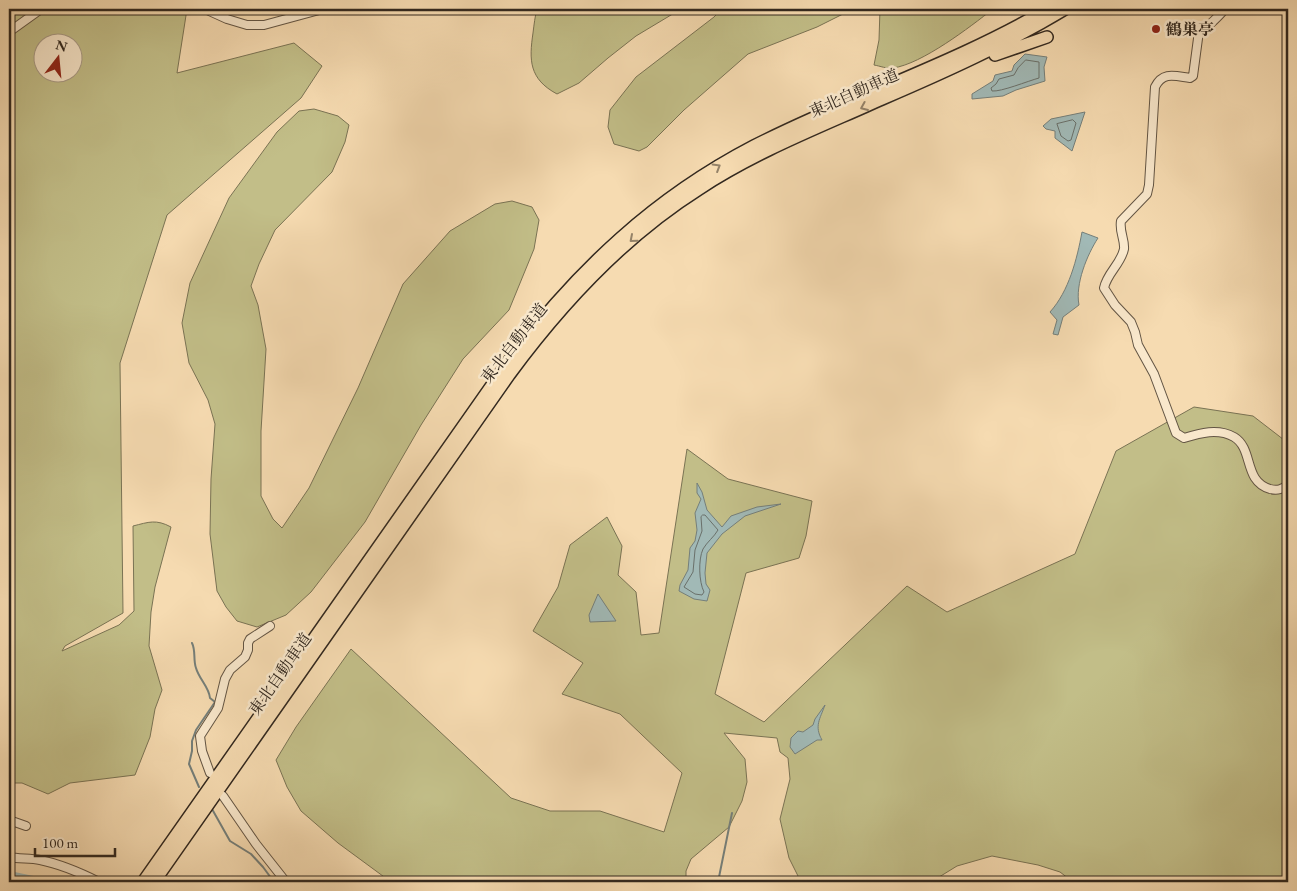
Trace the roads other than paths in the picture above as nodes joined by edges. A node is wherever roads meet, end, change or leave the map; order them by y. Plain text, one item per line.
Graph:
1 (41, 9) edge
2 (205, 9) edge
3 (324, 9) edge
4 (1048, 9) edge
5 (1065, 9) edge
6 (1225, 9) edge
7 (1199, 31) junction
8 (9, 32) edge
9 (1186, 32) dead end
10 (1047, 37) dead end
11 (882, 100) junction
12 (1288, 484) edge
13 (270, 626) dead end
14 (210, 773) dead end
15 (223, 796) dead end
16 (9, 820) edge
17 (26, 826) dead end
18 (9, 858) edge
19 (99, 882) edge
20 (143, 882) edge
21 (154, 882) edge
22 (286, 882) edge

1 - 8 street
2 - 3 street
20 -> 4 highway, 東北自動車道
5 - 11 highway, 東北自動車道
6 - 7 street
7 - 9 street
7 - 12 street
10 - 11 highway
11 -> 21 highway, 東北自動車道
13 - 14 street
15 - 22 street
16 - 17 street
18 - 19 street

